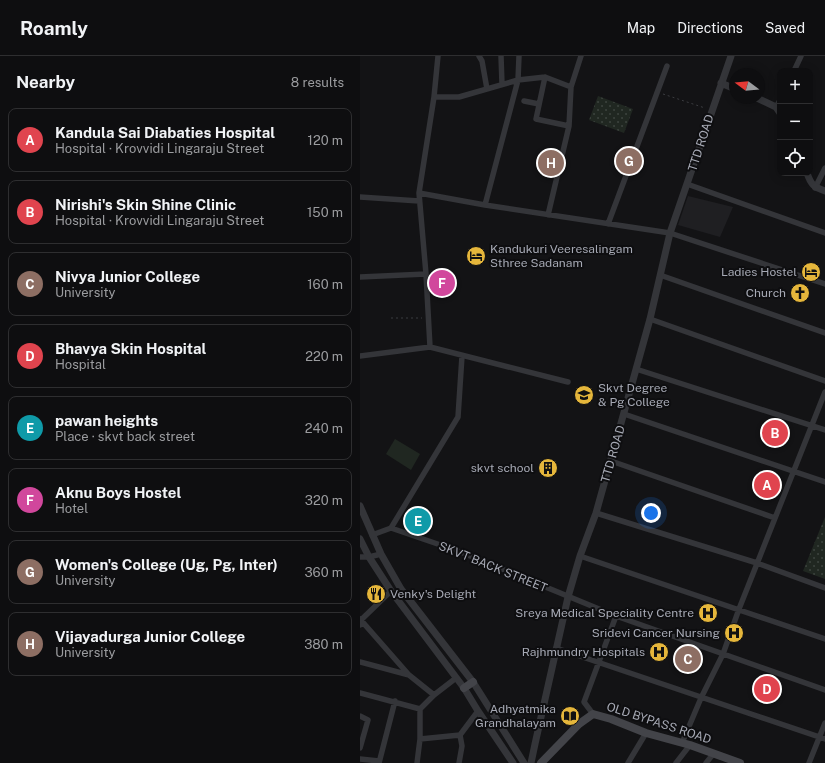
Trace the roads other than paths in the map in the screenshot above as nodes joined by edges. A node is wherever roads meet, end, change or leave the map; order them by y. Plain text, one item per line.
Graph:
1 (438, 56) edge
2 (479, 56) edge
3 (501, 56) edge
4 (518, 56) edge
5 (581, 56) edge
6 (731, 56) edge
7 (801, 56) edge
8 (667, 66) dead end
9 (795, 68) edge
10 (545, 77) junction
11 (518, 80) junction
12 (721, 83) junction
13 (502, 84) junction
14 (729, 86) edge
15 (571, 87) junction
16 (487, 89) junction
17 (434, 97) junction
18 (524, 101) dead end
19 (765, 103) edge
20 (539, 104) junction
21 (777, 109) edge
22 (568, 126) junction
23 (825, 168) edge
24 (807, 176) edge
25 (687, 184) junction
26 (815, 188) junction
27 (825, 191) edge
28 (419, 193) junction
29 (360, 198) edge
30 (419, 201) junction
31 (485, 206) junction
32 (548, 215) junction
33 (608, 224) junction
34 (670, 233) junction
35 (825, 233) edge
36 (426, 274) junction
37 (660, 275) junction
38 (360, 277) edge
39 (825, 284) edge
40 (650, 319) junction
41 (825, 333) edge
42 (430, 347) junction
43 (360, 356) edge
44 (462, 356) junction
45 (636, 369) junction
46 (825, 381) edge
47 (568, 382) dead end
48 (825, 392) edge
49 (624, 414) junction
50 (812, 425) junction
51 (825, 430) edge
52 (610, 461) junction
53 (794, 471) junction
54 (825, 482) edge
55 (360, 506) edge
56 (596, 513) junction
57 (775, 518) junction
58 (391, 528) junction
59 (372, 535) junction
60 (360, 539) edge
61 (381, 554) junction
62 (580, 556) junction
63 (360, 557) edge
64 (369, 557) junction
65 (757, 563) junction
66 (825, 588) edge
67 (391, 591) junction
68 (568, 597) junction
69 (738, 609) junction
70 (616, 616) junction
71 (360, 622) edge
72 (825, 639) edge
73 (556, 648) junction
74 (723, 654) junction
75 (360, 662) edge
76 (598, 662) junction
77 (409, 675) junction
78 (456, 678) junction
79 (473, 682) junction
80 (464, 688) junction
81 (825, 690) edge
82 (360, 693) edge
83 (434, 695) junction
84 (701, 698) junction
85 (395, 701) junction
86 (420, 709) junction
87 (478, 712) junction
88 (593, 714) junction
89 (360, 716) edge
90 (825, 723) edge
91 (646, 733) junction
92 (460, 735) junction
93 (822, 738) edge
94 (420, 739) junction
95 (686, 744) junction
96 (360, 748) edge
97 (714, 753) junction
98 (360, 759) edge
99 (379, 762) edge
100 (417, 763) edge
101 (459, 763) edge
102 (513, 763) edge
103 (524, 763) edge
104 (532, 763) edge
105 (541, 763) edge
106 (628, 763) edge
107 (676, 763) edge
108 (706, 763) edge
109 (740, 763) edge
110 (809, 763) edge

1 - 17 street
2 - 16 street
3 - 13 street
4 - 11 street
5 - 15 street
6 - 12 street, TTD ROAD
7 - 9 street
8 - 33 street
10 - 11 street
10 - 15 street
10 - 20 street
11 - 13 street
11 - 31 street
12 - 14 street
12 - 25 street, TTD ROAD
13 - 16 street
15 - 22 street
16 - 17 street
17 - 28 street
18 - 20 street
19 - 21 street
20 - 22 street
22 - 32 street
23 - 26 street
24 - 26 street
25 - 34 street, TTD ROAD
25 - 35 street
26 - 27 street
28 - 30 street
28 - 31 street
29 - 30 street
30 - 36 street
31 - 32 street
32 - 33 street
33 - 34 street
34 - 37 street, TTD ROAD
34 - 39 street
36 - 38 street
36 - 42 street
37 - 40 street, TTD ROAD
37 - 41 street
40 - 45 street, TTD ROAD
40 - 46 street
42 - 43 street
42 - 44 street
44 - 47 street
44 - 58 street
45 - 49 street, TTD ROAD
45 - 50 street
48 - 50 street
49 - 52 street, TTD ROAD
49 - 53 street
50 - 51 street
50 - 53 street
52 - 56 street, TTD ROAD
52 - 57 street
53 - 54 street
53 - 57 street
55 - 59 street
56 - 62 street, TTD ROAD
56 - 65 street
57 - 65 street
58 - 59 street
58 - 68 street, SKVT BACK STREET
59 - 61 street
60 - 64 street
61 - 64 street
61 - 79 street
62 - 68 street, TTD ROAD
62 - 69 street
63 - 64 street
64 - 67 street
65 - 66 street
65 - 69 street
67 - 71 street
67 - 78 street
68 - 70 street, SKVT BACK STREET
68 - 73 street, TTD ROAD
69 - 72 street
69 - 74 street
70 - 74 street, SKVT BACK STREET
70 - 76 street
71 - 77 street
73 - 76 street
73 - 104 street, TTD ROAD
74 - 81 street, SKVT BACK STREET
74 - 84 street
75 - 77 street
76 - 84 street
76 - 88 street
77 - 83 street
78 - 80 street
78 - 83 street
79 - 80 main road
79 - 103 street
80 - 87 street
82 - 85 street
83 - 86 street
84 - 93 street
84 - 95 street
85 - 86 street
85 - 99 street
86 - 94 street
87 - 92 street
87 - 102 street
88 - 91 main road, OLD BYPASS ROAD
88 - 105 main road, OLD BYPASS ROAD
89 - 96 street
90 - 93 street
91 - 95 main road, OLD BYPASS ROAD
91 - 106 street
92 - 94 street
92 - 101 street
93 - 110 street
94 - 100 street
95 - 97 main road, OLD BYPASS ROAD
95 - 107 street
97 - 108 street
97 - 109 main road, OLD BYPASS ROAD
98 - 99 street

